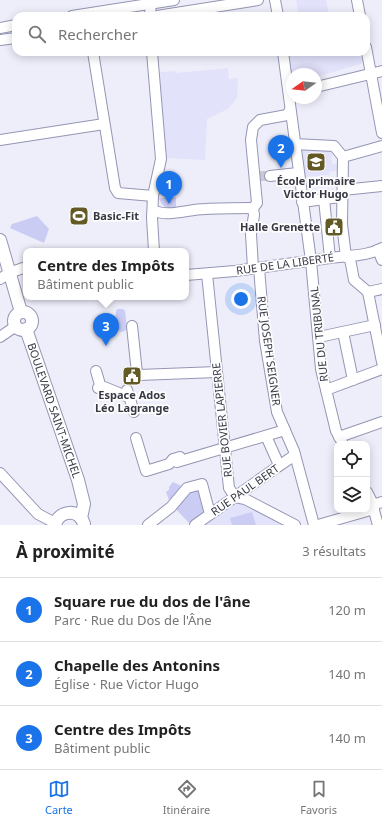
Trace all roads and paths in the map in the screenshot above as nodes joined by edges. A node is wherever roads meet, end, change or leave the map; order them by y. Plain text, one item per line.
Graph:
1 (174, 0) edge
2 (258, 0) edge
3 (275, 0) edge
4 (357, 0) edge
5 (151, 2) edge
6 (95, 12) edge
7 (150, 12) edge
8 (182, 12) edge
9 (277, 12) edge
10 (359, 12) edge
11 (12, 26) edge
12 (0, 28) edge
13 (12, 38) edge
14 (0, 40) edge
15 (93, 56) edge
16 (152, 56) edge
17 (284, 56) edge
18 (368, 56) edge
19 (286, 70) edge
20 (382, 71) edge
21 (371, 73) junction
22 (322, 85) edge
23 (290, 104) edge
24 (290, 110) junction
25 (104, 124) junction
26 (382, 133) edge
27 (0, 140) edge
28 (294, 144) junction
29 (382, 146) edge
30 (343, 157) junction
31 (298, 173) junction
32 (270, 176) tunnel mouth
33 (377, 187) edge
34 (342, 193) junction
35 (154, 196) junction
36 (324, 199) junction
37 (302, 202) junction
38 (252, 208) junction
39 (153, 214) junction
40 (1, 244) edge
41 (154, 248) edge
42 (380, 249) edge
43 (346, 257) junction
44 (330, 258) junction
45 (382, 260) edge
46 (311, 261) junction
47 (23, 268) edge
48 (256, 268) junction
49 (207, 274) junction
50 (189, 275) edge
51 (4, 276) edge
52 (382, 289) edge
53 (368, 292) junction
54 (375, 325) junction
55 (132, 326) dead end
56 (21, 328) junction
57 (343, 332) junction
58 (0, 337) edge
59 (319, 337) junction
60 (382, 362) edge
61 (382, 369) edge
62 (217, 370) junction
63 (96, 371) dead end
64 (352, 380) junction
65 (326, 390) junction
66 (134, 412) dead end
67 (382, 422) edge
68 (283, 426) junction
69 (266, 436) junction
70 (339, 437) edge
71 (136, 438) dead end
72 (224, 448) junction
73 (296, 455) junction
74 (279, 465) junction
75 (0, 473) edge
76 (370, 496) edge
77 (235, 497) junction
78 (376, 505) edge
79 (210, 514) junction
80 (80, 519) edge
81 (55, 524) edge
82 (148, 525) edge
83 (195, 525) edge
84 (295, 525) edge
85 (314, 525) edge
86 (318, 525) edge
87 (378, 525) edge

1 - 5 street
2 - 8 street
3 - 9 street
4 - 10 street
5 - 6 street
5 - 7 street
11 - 12 street
13 - 14 street
15 - 25 street
16 - 35 street
17 - 19 street, RUE DU TRIBUNAL
18 - 21 street
20 - 21 street
21 - 22 street
21 - 26 street
23 - 24 street, RUE DU TRIBUNAL
24 - 28 street, RUE DU TRIBUNAL
24 - 38 street, RUE JOSEPH SEIGNER
25 - 27 street
25 - 35 street
28 - 30 street
28 - 31 street, RUE DU TRIBUNAL
29 - 30 street
30 - 34 street
31 - 32 street
31 - 37 street, RUE DU TRIBUNAL
33 - 34 street
34 - 36 street
34 - 43 street
35 - 39 street
36 - 37 street
36 - 44 street
37 - 46 street, RUE DU TRIBUNAL
38 - 39 street
38 - 48 street, RUE JOSEPH SEIGNER
39 - 41 street
40 - 51 main road
42 - 43 street, RUE DE LA LIBERTÉ
42 - 45 street
43 - 44 street, RUE DE LA LIBERTÉ
43 - 53 street
44 - 46 street, RUE DE LA LIBERTÉ
46 - 48 street, RUE DE LA LIBERTÉ
46 - 59 street, RUE DU TRIBUNAL
47 - 51 street
48 - 49 street, RUE DE LA LIBERTÉ
48 - 68 street, RUE JOSEPH SEIGNER
49 - 50 street, RUE DE LA LIBERTÉ
49 - 62 street, RUE BOVIER LAPIERRE
51 - 56 main road
52 - 53 street
53 - 54 street
54 - 57 street
54 - 60 street
55 - 62 street
56 - 58 street
56 - 80 main road, BOULEVARD SAINT-MICHEL
57 - 59 street
57 - 64 street
59 - 65 street, RUE DU TRIBUNAL
61 - 64 street
62 - 72 street, RUE BOVIER LAPIERRE
63 - 66 street
64 - 65 street
65 - 70 street, RUE DU TRIBUNAL
67 - 70 street
68 - 69 street
68 - 73 street, RUE JOSEPH SEIGNER
69 - 72 street
69 - 74 street
71 - 72 street
72 - 77 street, RUE BOVIER LAPIERRE
73 - 74 street, RUE PAUL BERT
73 - 85 street, RUE JOSEPH SEIGNER
74 - 77 street, RUE PAUL BERT
75 - 81 street
76 - 78 street
77 - 79 street, RUE PAUL BERT
77 - 84 street
78 - 86 street
78 - 87 street
79 - 82 street
79 - 83 street, RUE PAUL BERT
80 - 81 main road

